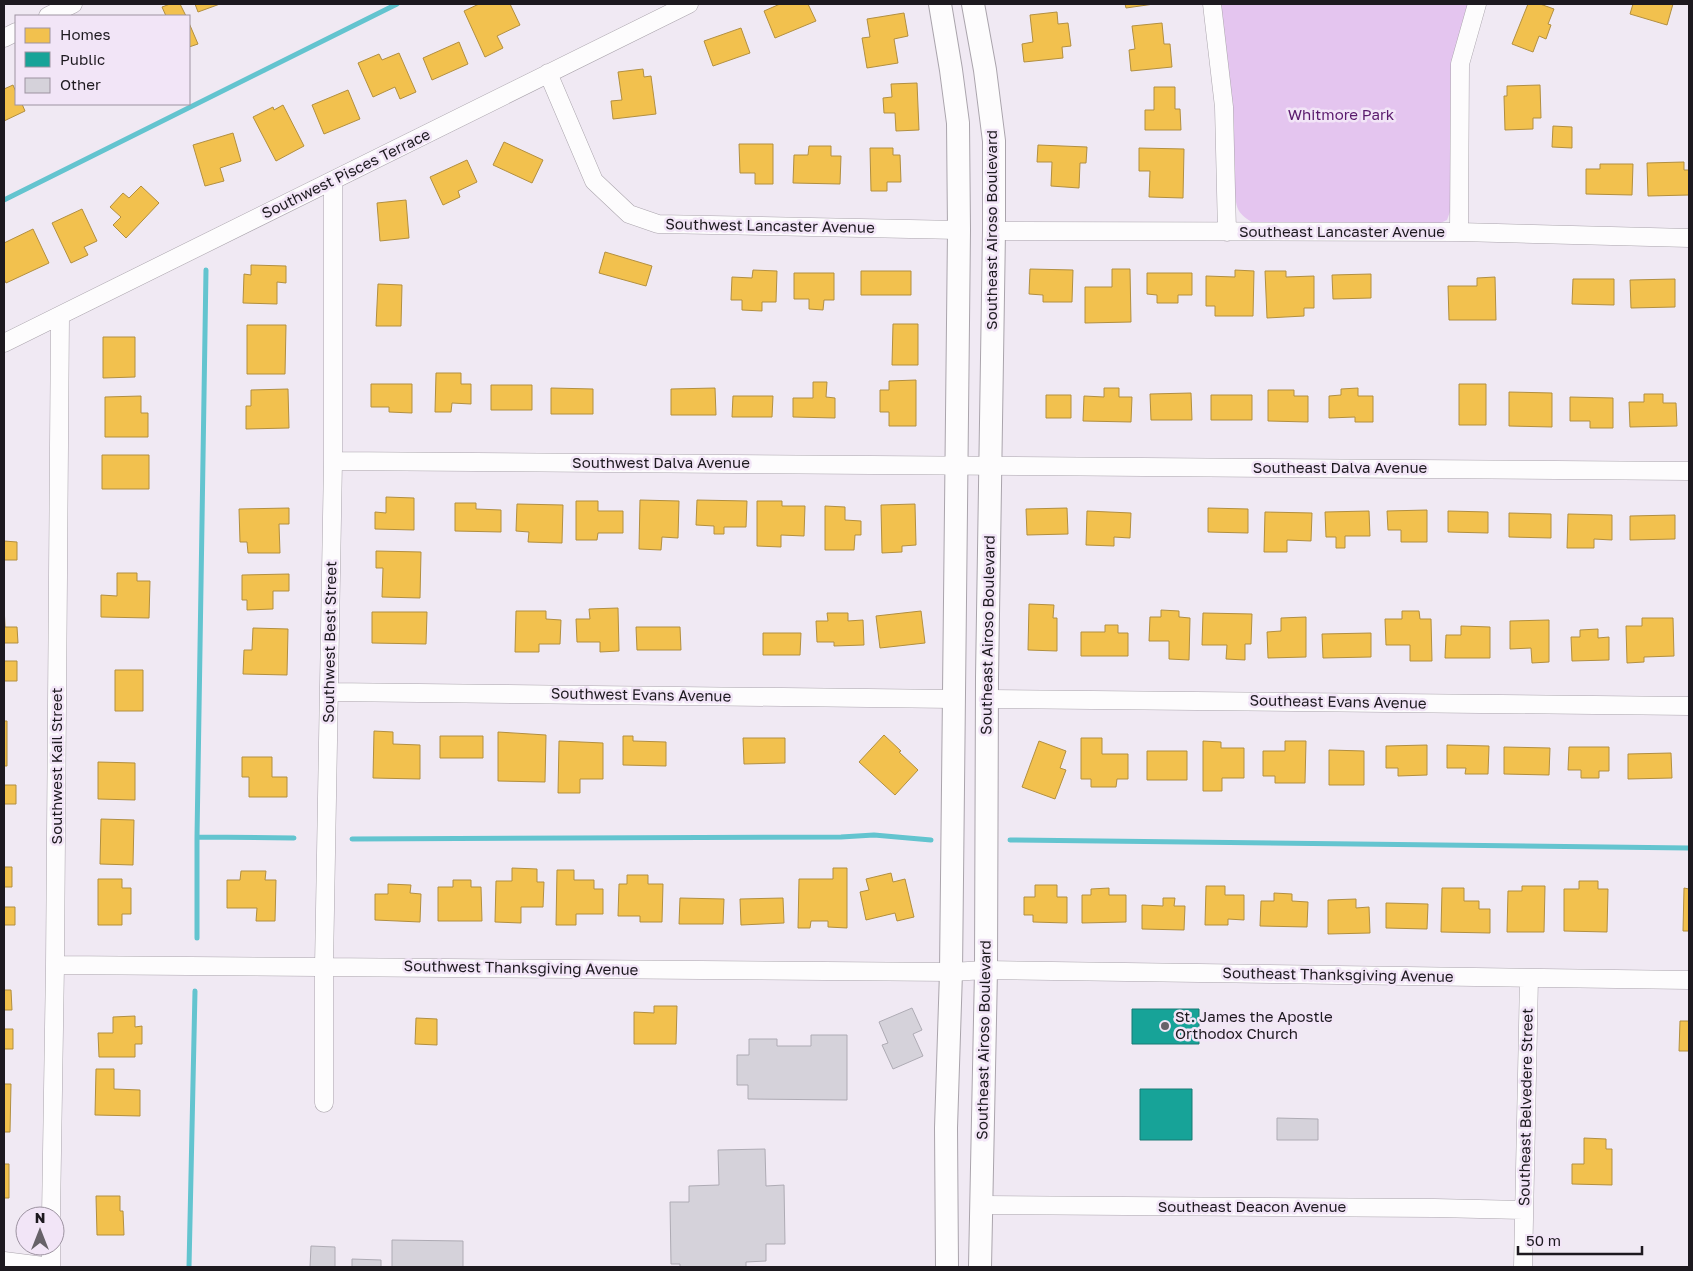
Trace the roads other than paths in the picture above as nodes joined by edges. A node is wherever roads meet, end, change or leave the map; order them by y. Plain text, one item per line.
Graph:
1 (73, 4) edge
2 (689, 4) edge
3 (940, 4) edge
4 (974, 4) edge
5 (1212, 4) edge
6 (1477, 4) edge
7 (50, 15) edge
8 (548, 73) junction
9 (333, 181) junction
10 (959, 230) junction
11 (994, 231) junction
12 (1227, 232) junction
13 (1459, 232) junction
14 (1689, 238) edge
15 (60, 316) junction
16 (4, 343) edge
17 (333, 461) junction
18 (956, 466) junction
19 (990, 466) junction
20 (1689, 471) edge
21 (329, 692) junction
22 (953, 698) junction
23 (988, 698) junction
24 (1689, 706) edge
25 (55, 965) junction
26 (324, 966) junction
27 (986, 970) junction
28 (951, 972) junction
29 (1529, 978) junction
30 (1689, 980) edge
31 (324, 1103) dead end
32 (981, 1205) junction
33 (51, 1206) edge
34 (1523, 1210) junction
35 (4, 1261) edge
36 (50, 1267) edge
37 (947, 1267) edge
38 (980, 1267) edge
39 (1523, 1267) edge

1 - 7 street
2 - 8 street, Southwest Pisces Terrace
3 - 10 main road
4 - 11 main road, Southeast Airoso Boulevard
5 - 12 street
6 - 13 street
8 - 9 street, Southwest Pisces Terrace
8 - 10 street, Southwest Lancaster Avenue
9 - 15 street, Southwest Pisces Terrace
9 - 17 street, Southwest Best Street
10 - 18 main road
11 - 12 street, Southeast Lancaster Avenue
11 - 19 main road, Southeast Airoso Boulevard
12 - 13 street, Southeast Lancaster Avenue
13 - 14 street, Southeast Lancaster Avenue
15 - 16 street, Southwest Pisces Terrace
15 - 25 street, Southwest Kail Street
17 - 18 street, Southwest Dalva Avenue
17 - 21 street, Southwest Best Street
18 - 19 street, Southwest Dalva Avenue
18 - 22 main road
19 - 20 street, Southeast Dalva Avenue
19 - 23 main road, Southeast Airoso Boulevard
21 - 22 street, Southwest Evans Avenue
21 - 26 street, Southwest Best Street
22 - 28 main road
23 - 24 street, Southeast Evans Avenue
23 - 27 main road, Southeast Airoso Boulevard
25 - 26 street, Southwest Thanksgiving Avenue
25 - 33 street, Southwest Kail Street
26 - 28 street, Southwest Thanksgiving Avenue
26 - 31 street, Southwest Best Street
27 - 28 street, Southwest Thanksgiving Avenue
27 - 29 street, Southeast Thanksgiving Avenue
27 - 32 main road, Southeast Airoso Boulevard
28 - 37 main road
29 - 30 street, Southeast Thanksgiving Avenue
29 - 34 street, Southeast Belvedere Street
32 - 34 street, Southeast Deacon Avenue
32 - 38 main road, Southeast Airoso Boulevard
34 - 39 street, Southeast Belvedere Street
35 - 36 street

